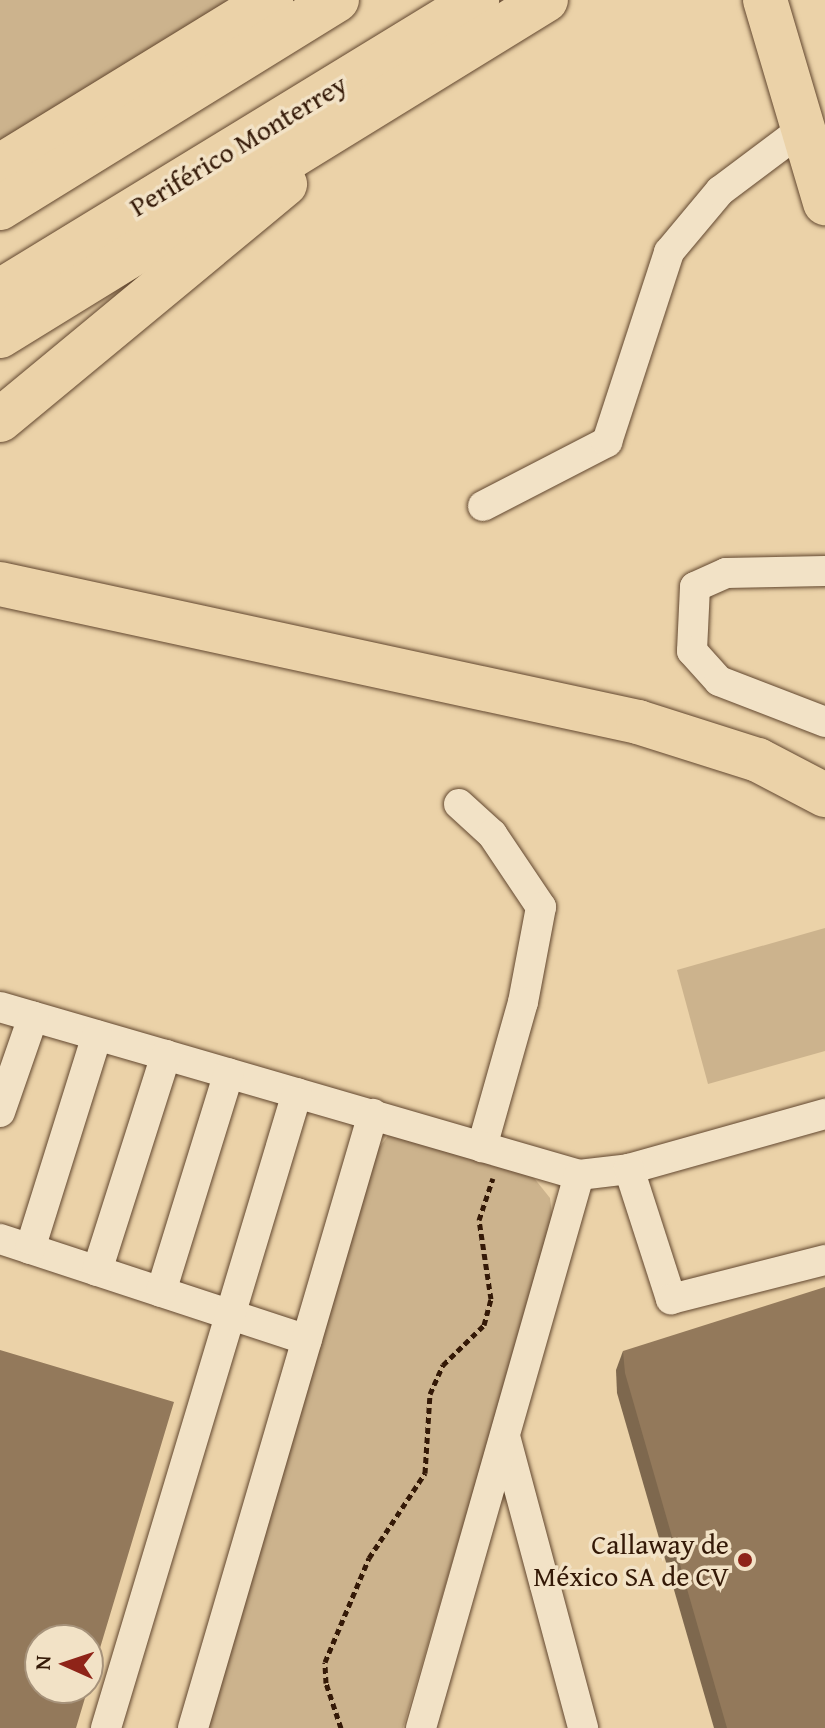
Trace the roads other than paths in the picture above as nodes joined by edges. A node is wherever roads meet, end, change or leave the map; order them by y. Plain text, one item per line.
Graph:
1 (271, 0) edge
2 (337, 0) edge
3 (477, 0) edge
4 (546, 0) edge
5 (765, 0) edge
6 (388, 95) junction
7 (804, 128) junction
8 (0, 166) edge
9 (825, 203) edge
10 (0, 208) edge
11 (0, 291) edge
12 (0, 336) edge
13 (0, 420) edge
14 (483, 506) dead end
15 (825, 571) edge
16 (0, 584) edge
17 (825, 722) edge
18 (825, 795) edge
19 (459, 804) dead end
20 (0, 1007) edge
21 (33, 1017) junction
22 (97, 1035) junction
23 (166, 1055) junction
24 (229, 1073) junction
25 (297, 1093) junction
26 (0, 1112) edge
27 (373, 1114) junction
28 (825, 1114) edge
29 (492, 1150) junction
30 (629, 1169) junction
31 (579, 1175) junction
32 (0, 1239) edge
33 (30, 1249) junction
34 (825, 1260) edge
35 (97, 1271) junction
36 (161, 1292) junction
37 (232, 1316) junction
38 (307, 1340) junction
39 (505, 1438) junction
40 (106, 1728) edge
41 (193, 1728) edge
42 (421, 1728) edge
43 (583, 1728) edge

1 - 8 highway
2 - 10 highway
3 - 11 highway, Periférico Monterrey
4 - 6 highway
5 - 7 highway
6 - 12 highway
6 - 13 highway
7 - 9 highway
7 - 14 street
15 - 17 street
16 - 18 highway
19 - 29 street
20 - 21 street
21 - 22 street
21 - 26 street
22 - 23 street
22 - 33 street
23 - 24 street
23 - 35 street
24 - 25 street
24 - 36 street
25 - 27 street
25 - 37 street
27 - 29 street
27 - 38 street
28 - 30 street
29 - 31 street
30 - 31 street
30 - 34 street
31 - 39 street
32 - 33 street
33 - 35 street
35 - 36 street
36 - 37 street
37 - 38 street
37 - 40 street
38 - 41 street
39 - 42 street
39 - 43 street

